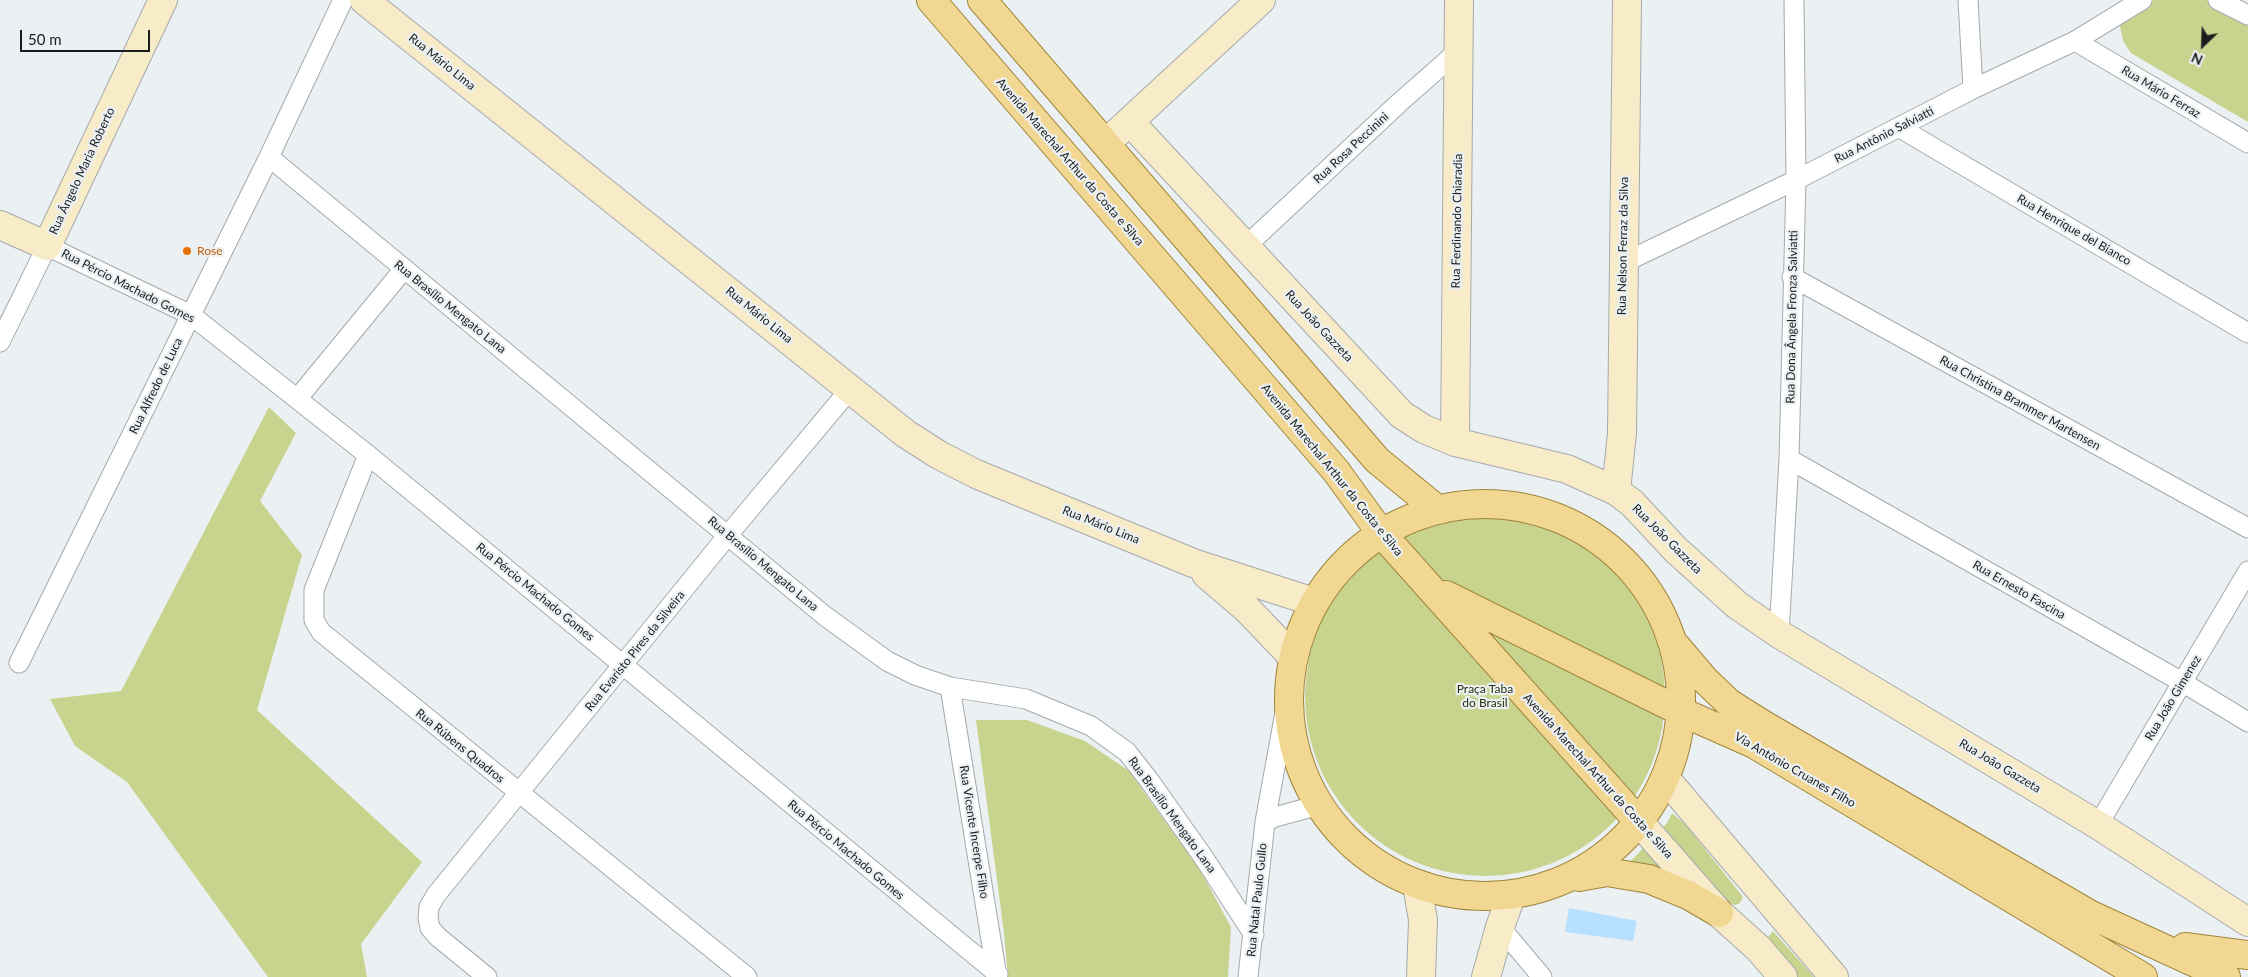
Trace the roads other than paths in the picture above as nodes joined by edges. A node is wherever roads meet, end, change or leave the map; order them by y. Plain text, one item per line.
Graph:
1 (163, 0) edge
2 (343, 0) edge
3 (364, 0) edge
4 (931, 0) edge
5 (982, 0) edge
6 (1260, 0) edge
7 (1460, 0) edge
8 (1627, 0) edge
9 (1794, 0) edge
10 (1968, 0) edge
11 (2218, 0) edge
12 (2134, 2) edge
13 (2244, 9) edge
14 (2075, 41) junction
15 (1459, 50) junction
16 (1973, 89) junction
17 (1130, 122) junction
18 (1900, 128) junction
19 (1097, 134) junction
20 (2248, 143) edge
21 (1060, 150) junction
22 (269, 157) junction
23 (1796, 180) junction
24 (0, 224) edge
25 (47, 246) junction
26 (1245, 247) junction
27 (1623, 263) junction
28 (404, 269) junction
29 (1792, 277) junction
30 (191, 315) junction
31 (2248, 333) edge
32 (0, 342) edge
33 (850, 388) junction
34 (297, 399) junction
35 (1455, 442) junction
36 (368, 455) junction
37 (1789, 459) junction
38 (1350, 491) junction
39 (1616, 491) junction
40 (1438, 510) junction
41 (2248, 528) edge
42 (1381, 533) junction
43 (728, 535) junction
44 (1346, 561) junction
45 (1193, 563) junction
46 (2248, 572) edge
47 (1433, 589) junction
48 (1314, 602) junction
49 (1779, 634) junction
50 (1674, 644) junction
51 (1293, 657) junction
52 (19, 663) dead end
53 (624, 665) junction
54 (2182, 682) junction
55 (950, 688) junction
56 (1288, 696) junction
57 (1682, 712) junction
58 (2248, 722) edge
59 (1726, 732) junction
60 (1677, 747) junction
61 (1666, 779) junction
62 (519, 794) junction
63 (1319, 805) junction
64 (1265, 822) junction
65 (1640, 823) junction
66 (2098, 825) junction
67 (1568, 880) junction
68 (1417, 885) junction
69 (1512, 896) junction
70 (1769, 902) junction
71 (1729, 921) junction
72 (2248, 922) edge
73 (1500, 927) junction
74 (1254, 935) junction
75 (2144, 938) junction
76 (2248, 955) edge
77 (2248, 965) edge
78 (998, 976) edge
79 (2221, 976) edge
80 (487, 977) edge
81 (747, 977) edge
82 (1248, 977) edge
83 (1421, 977) edge
84 (1486, 977) edge
85 (1542, 977) edge
86 (1783, 977) edge
87 (1834, 977) edge
88 (2143, 977) edge

1 - 25 street, Rua Ângelo Maria Roberto
2 - 22 street, Rua Alfredo de Luca
3 - 33 street, Rua Mário Lima
4 - 21 main road, Avenida Marechal Arthur da Costa e Silva
5 - 19 main road
6 - 17 street
7 - 15 street, Rua Ferdinando Chiaradia
8 - 27 street, Rua Nelson Ferraz da Silva
9 - 23 street, Rua Dona Ângela Fronza Salviatti
10 - 16 street
11 - 13 street
12 - 14 street, Rua Antônio Salviatti
14 - 16 street, Rua Antônio Salviatti
14 - 20 street, Rua Mário Ferraz
15 - 26 street, Rua Rosa Peccinini
15 - 35 street, Rua Ferdinando Chiaradia
16 - 18 street, Rua Antônio Salviatti
17 - 19 street
17 - 26 street, Rua João Gazzeta
18 - 23 street, Rua Antônio Salviatti
18 - 31 street, Rua Henrique del Bianco
19 - 21 main road
19 - 40 main road
21 - 38 main road, Avenida Marechal Arthur da Costa e Silva
22 - 28 street, Rua Brasílio Mengato Lana
22 - 30 street, Rua Alfredo de Luca
23 - 27 street, Rua Antônio Salviatti
23 - 29 street, Rua Dona Ângela Fronza Salviatti
24 - 25 street
25 - 30 street, Rua Pércio Machado Gomes
25 - 32 street, Rua Ângelo Maria Roberto
26 - 35 street, Rua João Gazzeta
27 - 39 street, Rua Nelson Ferraz da Silva
28 - 34 street
28 - 43 street, Rua Brasílio Mengato Lana
29 - 37 street, Rua Dona Ângela Fronza Salviatti
29 - 41 street, Rua Christina Brammer Martensen
30 - 34 street, Rua Pércio Machado Gomes
30 - 52 street, Rua Alfredo de Luca
33 - 43 street, Rua Evaristo Pires da Silveira
33 - 45 street, Rua Mário Lima
34 - 36 street, Rua Pércio Machado Gomes
35 - 39 street, Rua João Gazzeta
36 - 53 street, Rua Pércio Machado Gomes
36 - 62 street, Rua Rúbens Quadros
37 - 49 street, Rua Dona Ângela Fronza Salviatti
37 - 54 street, Rua Ernesto Fascina
38 - 42 main road, Avenida Marechal Arthur da Costa e Silva
38 - 44 main road
39 - 49 street, Rua João Gazzeta
40 - 42 main road
40 - 50 main road
42 - 44 main road
42 - 47 main road, Avenida Marechal Arthur da Costa e Silva
43 - 53 street, Rua Evaristo Pires da Silveira
43 - 55 street, Rua Brasílio Mengato Lana
44 - 48 main road
45 - 48 street, Rua Mário Lima
45 - 51 street, Rua Mário Lima
46 - 54 street, Rua João Gimenez
47 - 57 main road, Via Antônio Cruanes Filho
47 - 65 main road, Avenida Marechal Arthur da Costa e Silva
48 - 51 main road
49 - 66 street, Rua João Gazzeta
50 - 57 main road
50 - 75 main road, Via Antônio Cruanes Filho
51 - 56 main road
53 - 62 street, Rua Evaristo Pires da Silveira
53 - 78 street, Rua Pércio Machado Gomes
54 - 58 street, Rua Ernesto Fascina
54 - 66 street, Rua João Gimenez
55 - 74 street, Rua Brasílio Mengato Lana
55 - 78 street, Rua Vicente Incerpe Filho
56 - 63 main road
56 - 64 street, Rua Natal Paulo Gullo
57 - 59 main road, Via Antônio Cruanes Filho
57 - 60 main road
59 - 60 main road
59 - 88 main road, Via Antônio Cruanes Filho
60 - 61 main road
61 - 65 main road
61 - 70 street
62 - 80 street, Rua Evaristo Pires da Silveira
62 - 81 street, Rua Rúbens Quadros
63 - 64 street
63 - 68 main road
64 - 74 street, Rua Natal Paulo Gullo
65 - 67 main road
65 - 71 street, Avenida Marechal Arthur da Costa e Silva
66 - 72 street, Rua João Gazzeta
67 - 69 main road
67 - 71 main road
68 - 69 main road
68 - 83 street
69 - 73 street
70 - 71 street
70 - 87 street
71 - 86 street, Avenida Marechal Arthur da Costa e Silva
73 - 84 street
73 - 85 street
74 - 82 street, Rua Natal Paulo Gullo
75 - 76 main road
75 - 79 main road, Via Antônio Cruanes Filho
77 - 79 main road

